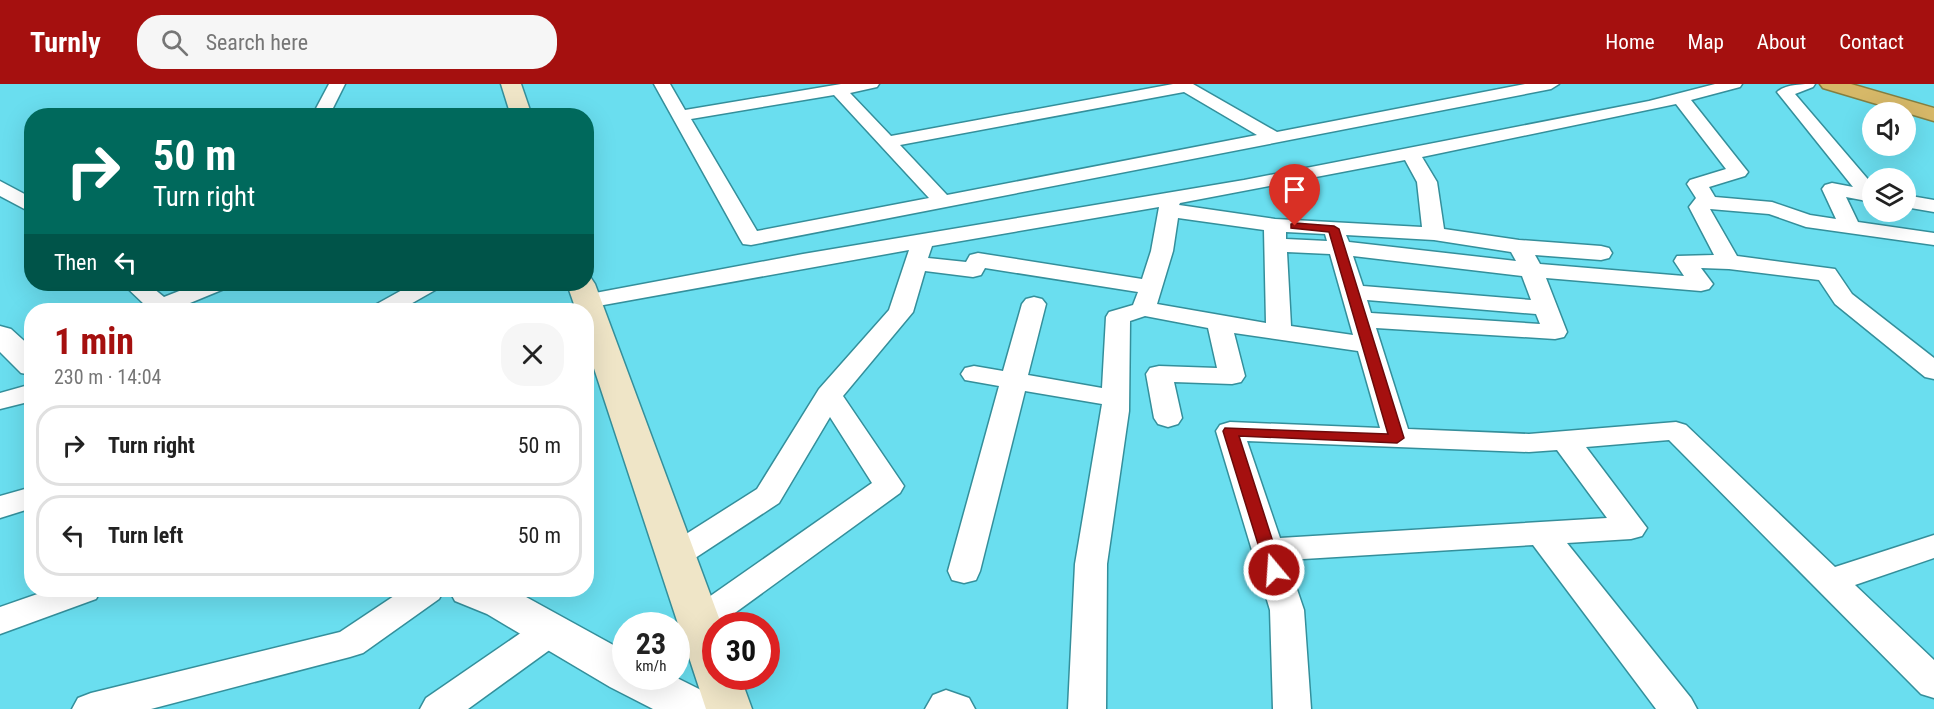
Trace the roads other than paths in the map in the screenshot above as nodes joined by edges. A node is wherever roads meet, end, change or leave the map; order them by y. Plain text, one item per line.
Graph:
1 (337, 84) edge
2 (510, 84) edge
3 (662, 84) edge
4 (871, 84) edge
5 (1551, 84) edge
6 (1734, 84) edge
7 (1807, 84) edge
8 (1830, 84) edge
9 (1860, 84) edge
10 (1184, 86) edge
11 (837, 90) junction
12 (1680, 98) junction
13 (1934, 105) edge
14 (324, 108) edge
15 (519, 108) edge
16 (1934, 115) edge
17 (681, 116) junction
18 (1275, 138) junction
19 (886, 142) junction
20 (1410, 152) junction
21 (1862, 185) edge
22 (0, 187) edge
23 (1862, 194) edge
24 (24, 202) edge
25 (943, 202) junction
26 (1703, 202) junction
27 (1916, 203) edge
28 (1169, 204) junction
29 (1934, 206) edge
30 (1850, 227) junction
31 (1434, 234) junction
32 (1276, 235) junction
33 (1337, 238) junction
34 (1934, 239) edge
35 (1519, 247) junction
36 (919, 252) junction
37 (1600, 253) dead end
38 (1728, 262) junction
39 (1532, 270) junction
40 (140, 291) edge
41 (199, 291) edge
42 (417, 291) edge
43 (594, 291) edge
44 (1353, 292) junction
45 (1147, 298) junction
46 (151, 303) edge
47 (171, 303) edge
48 (396, 303) edge
49 (1034, 304) dead end
50 (1546, 308) junction
51 (1361, 320) junction
52 (594, 321) edge
53 (1219, 323) junction
54 (1279, 332) junction
55 (0, 335) edge
56 (1369, 345) junction
57 (1901, 346) junction
58 (1934, 349) edge
59 (24, 357) edge
60 (1934, 370) edge
61 (974, 374) dead end
62 (1016, 381) junction
63 (24, 394) edge
64 (829, 395) junction
65 (1116, 398) junction
66 (0, 401) edge
67 (1168, 418) dead end
68 (1397, 438) junction
69 (1564, 440) junction
70 (24, 500) edge
71 (0, 507) edge
72 (1542, 534) junction
73 (1934, 546) edge
74 (1268, 550) junction
75 (675, 556) junction
76 (964, 571) dead end
77 (1830, 581) junction
78 (65, 597) edge
79 (417, 597) edge
80 (487, 597) edge
81 (0, 621) edge
82 (699, 622) junction
83 (702, 630) edge
84 (550, 631) junction
85 (612, 666) edge
86 (1934, 683) edge
87 (653, 690) edge
88 (723, 690) edge
89 (680, 706) edge
90 (91, 709) edge
91 (439, 709) edge
92 (729, 709) edge
93 (944, 709) edge
94 (956, 709) edge
95 (1087, 709) edge
96 (1292, 709) edge
97 (1678, 709) edge

1 - 14 street
2 - 15 main road
3 - 17 street
4 - 11 street
5 - 18 street
6 - 12 street
7 - 21 street
8 - 16 highway
9 - 13 highway
10 - 18 street
10 - 19 street
11 - 17 street
11 - 19 street
12 - 20 street
12 - 26 street
17 - 25 street
18 - 25 street
19 - 25 street
20 - 28 street
20 - 31 street
22 - 24 street
23 - 30 street
26 - 30 street
26 - 38 street
27 - 29 street
28 - 32 street
28 - 36 street
28 - 45 street
30 - 34 street
31 - 33 street
31 - 35 street
32 - 33 street
32 - 54 street
33 - 39 street
33 - 44 street
35 - 37 street
35 - 39 street
36 - 43 street
36 - 45 street
36 - 64 street
38 - 39 street
38 - 57 street
39 - 50 street
40 - 46 street
41 - 47 street
42 - 48 street
44 - 50 street
44 - 51 street
45 - 53 street
45 - 65 street
49 - 62 street
50 - 51 street
51 - 56 street
52 - 75 main road
53 - 54 street
53 - 67 street
54 - 56 street
55 - 59 street
56 - 68 street
57 - 58 street
57 - 60 street
61 - 62 street
62 - 65 street
62 - 76 street
63 - 66 street
64 - 75 street
64 - 82 street
65 - 95 street
68 - 69 street
68 - 74 street
69 - 72 street
69 - 77 street
70 - 71 street
72 - 74 street
72 - 97 street
73 - 77 street
74 - 96 street
75 - 82 main road
77 - 86 street
78 - 81 street
79 - 90 street
80 - 84 street
82 - 83 main road
84 - 85 street
84 - 91 street
87 - 89 street
88 - 92 main road
93 - 94 street

